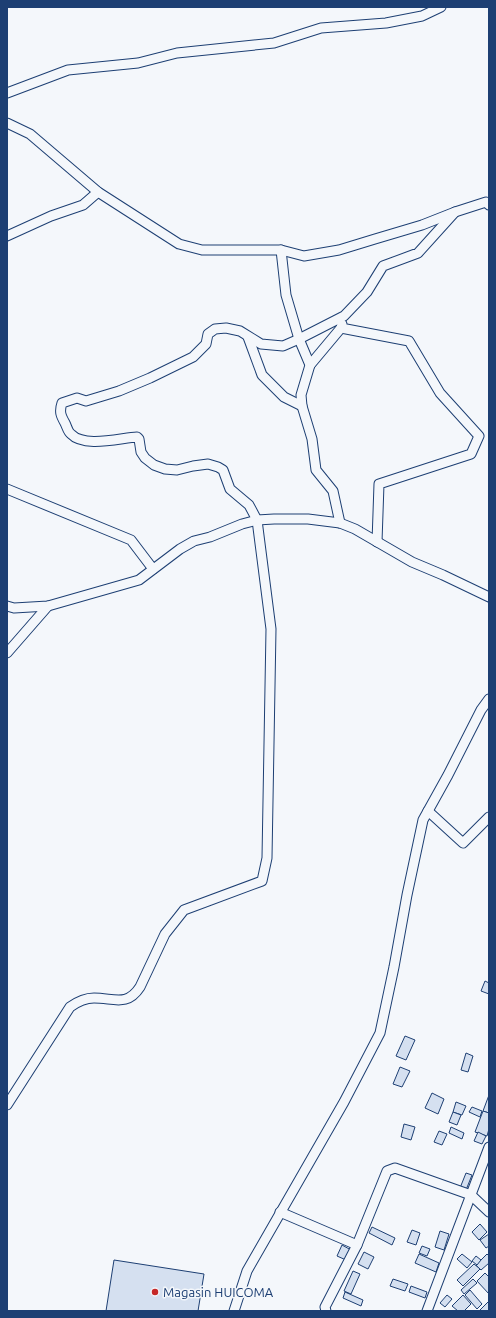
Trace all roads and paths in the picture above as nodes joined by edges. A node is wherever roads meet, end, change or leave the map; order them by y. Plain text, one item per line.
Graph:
1 (441, 7) edge
2 (7, 93) edge
3 (7, 123) edge
4 (98, 192) junction
5 (489, 205) edge
6 (455, 212) junction
7 (7, 236) edge
8 (281, 250) junction
9 (344, 316) junction
10 (341, 328) junction
11 (248, 337) junction
12 (299, 339) junction
13 (310, 365) junction
14 (302, 406) junction
15 (7, 489) edge
16 (257, 520) junction
17 (340, 523) junction
18 (377, 542) junction
19 (153, 569) junction
20 (489, 597) edge
21 (7, 606) edge
22 (48, 606) junction
23 (7, 653) edge
24 (489, 699) edge
25 (428, 810) junction
26 (489, 817) edge
27 (7, 1105) edge
28 (489, 1147) edge
29 (471, 1195) junction
30 (280, 1212) junction
31 (489, 1212) edge
32 (357, 1245) junction
33 (234, 1311) edge
34 (326, 1311) edge
35 (427, 1311) edge

1 - 2 street
3 - 4 street
4 - 7 street
4 - 8 street
5 - 6 street
6 - 8 street
6 - 9 street
8 - 12 street
9 - 10 street
9 - 12 street
10 - 13 street
10 - 18 street
11 - 12 street
11 - 14 street
11 - 16 street
12 - 13 street
13 - 14 street
14 - 17 street
15 - 19 street
16 - 17 street
16 - 19 street
16 - 27 street
17 - 18 street
18 - 20 street
19 - 22 street
21 - 22 street
22 - 23 street
24 - 25 street
25 - 26 street
25 - 30 street
28 - 29 street
29 - 31 street
29 - 32 street
29 - 35 street
30 - 32 street
30 - 33 street
32 - 34 street

